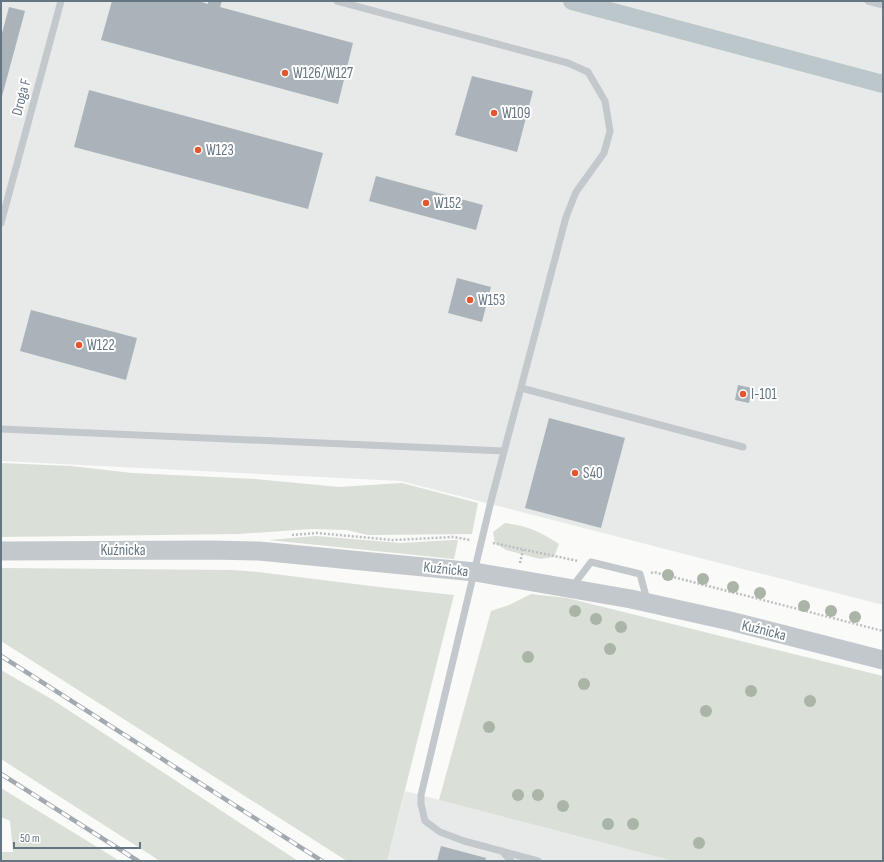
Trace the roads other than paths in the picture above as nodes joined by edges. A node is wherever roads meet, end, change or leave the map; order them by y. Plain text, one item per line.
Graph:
1 (61, 1) edge
2 (337, 1) edge
3 (868, 1) edge
4 (883, 5) edge
5 (1, 223) edge
6 (521, 388) junction
7 (1, 429) edge
8 (743, 447) dead end
9 (504, 452) junction
10 (1, 551) edge
11 (475, 572) junction
12 (571, 588) junction
13 (648, 602) junction
14 (883, 660) edge
15 (502, 851) junction
16 (511, 861) edge
17 (538, 861) edge

1 - 5 lane, Droga F
2 - 6 lane
3 - 4 lane
6 - 8 lane
6 - 9 lane
7 - 9 lane
9 - 11 lane
10 - 11 street, Kuźnicka
11 - 12 street, Kuźnicka
11 - 15 lane
12 - 13 street, Kuźnicka
12 - 13 lane
13 - 14 street, Kuźnicka
15 - 16 lane
15 - 17 lane

